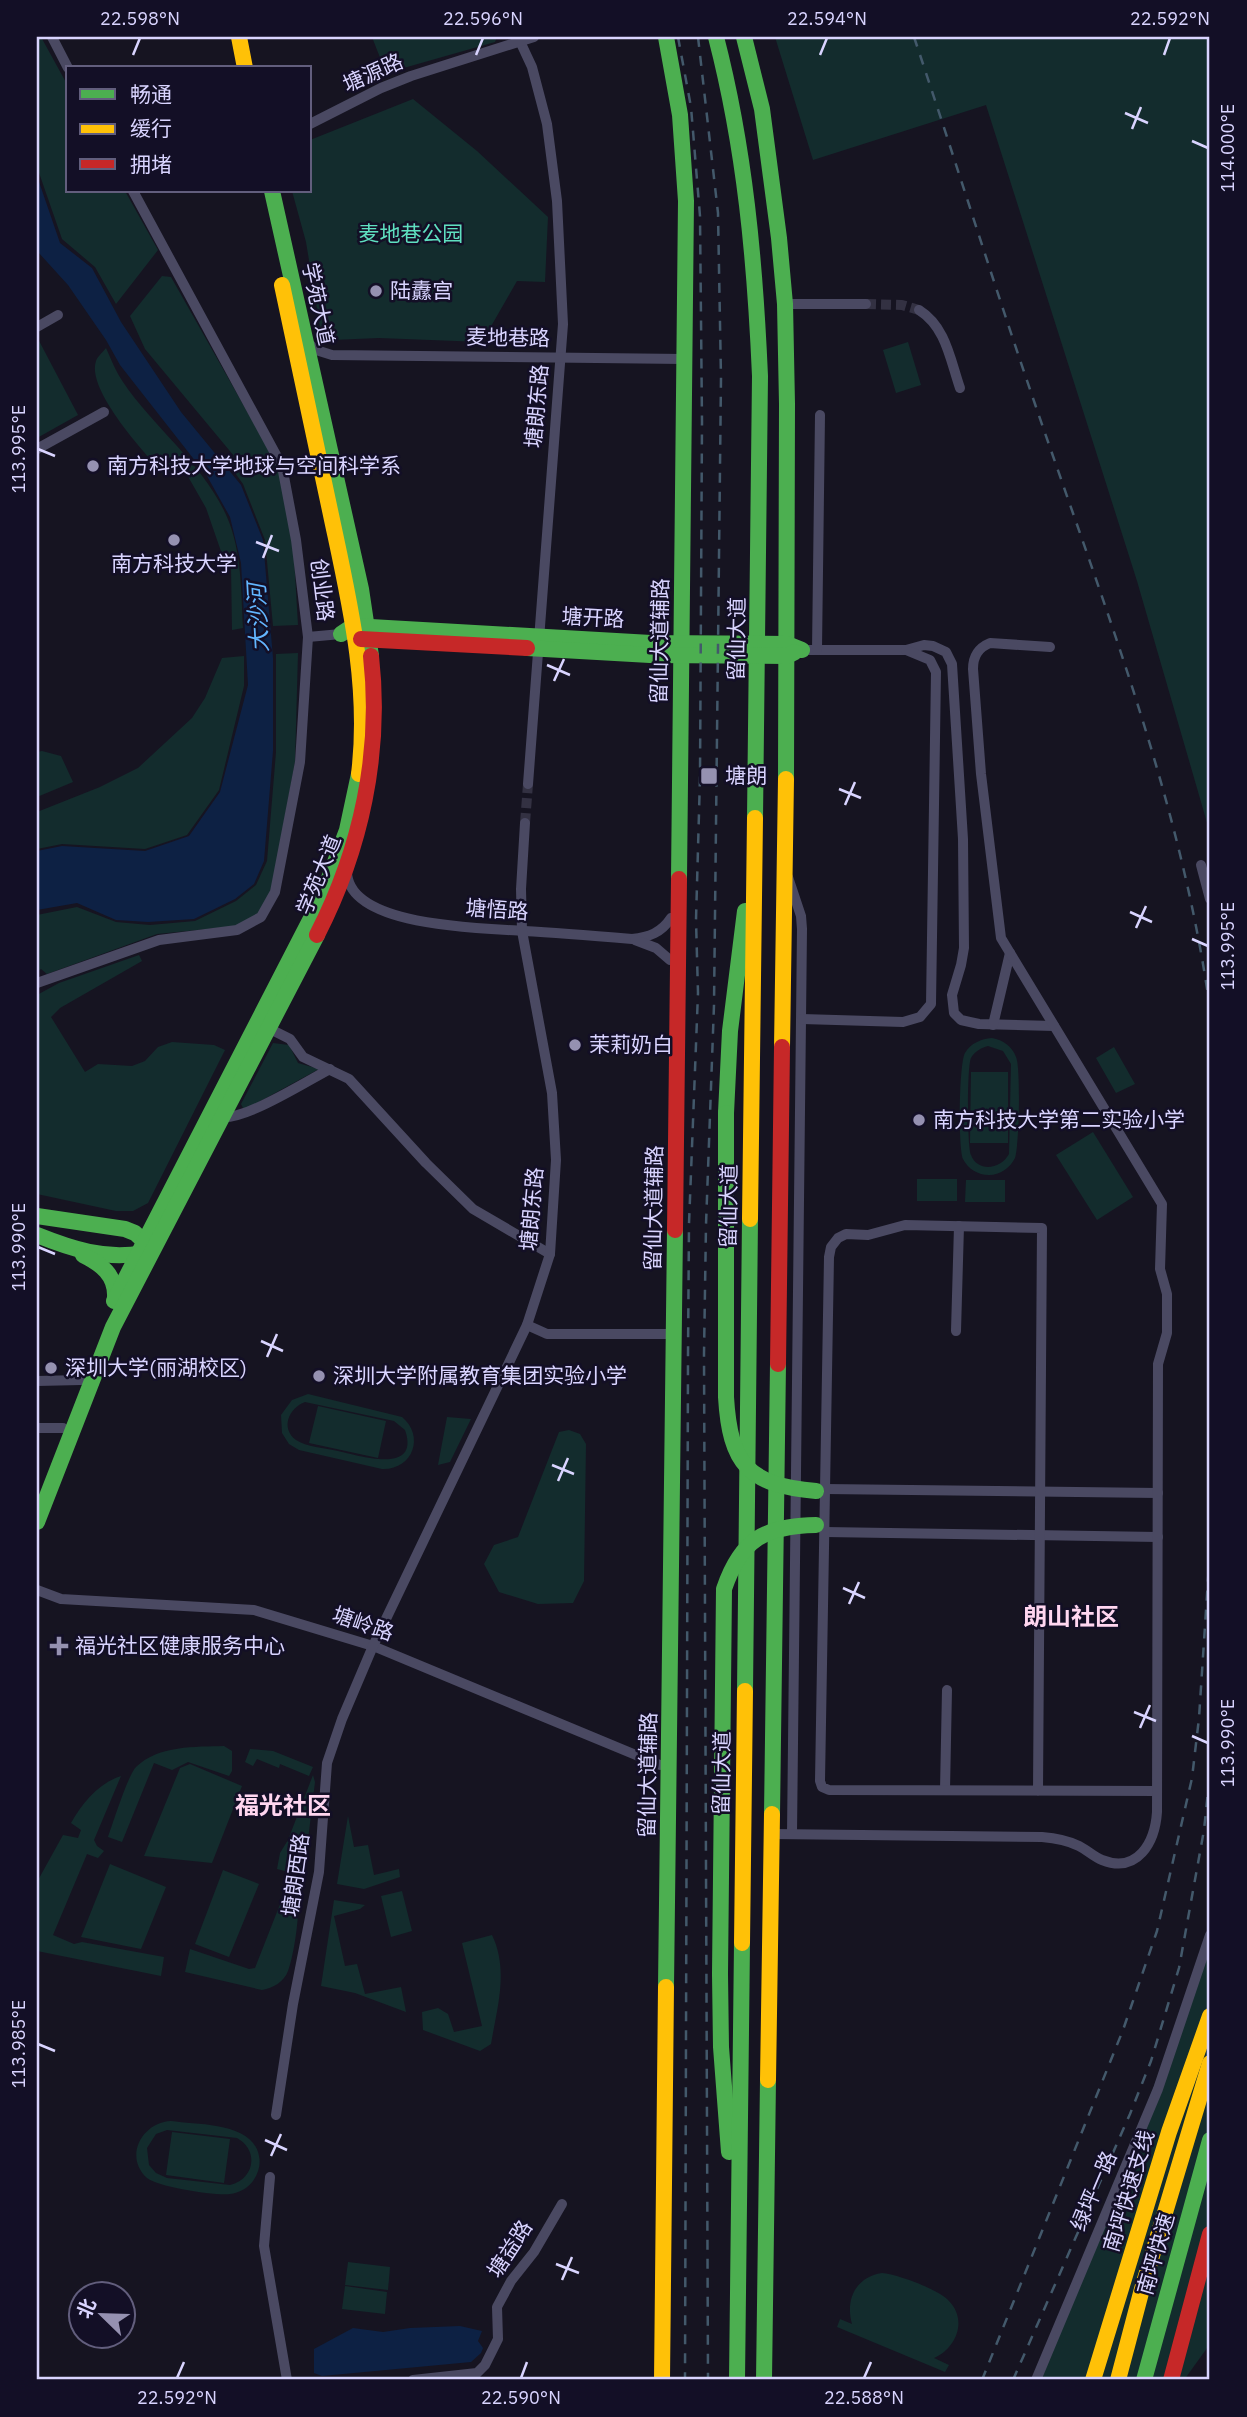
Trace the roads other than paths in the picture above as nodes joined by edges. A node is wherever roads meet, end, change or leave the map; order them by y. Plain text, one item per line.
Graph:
1 (52, 37) edge
2 (228, 37) edge
3 (239, 37) edge
4 (534, 37) edge
5 (658, 37) edge
6 (666, 37) edge
7 (716, 37) edge
8 (744, 37) edge
9 (519, 39) edge
10 (67, 66) edge
11 (234, 66) edge
12 (246, 66) edge
13 (312, 123) edge
14 (134, 192) edge
15 (261, 192) edge
16 (272, 192) edge
17 (785, 304) junction
18 (866, 304) tunnel mouth
19 (919, 310) tunnel mouth
20 (58, 315) dead end
21 (37, 327) edge
22 (304, 339) junction
23 (332, 355) junction
24 (560, 358) junction
25 (681, 359) junction
26 (313, 379) junction
27 (960, 388) dead end
28 (104, 412) dead end
29 (820, 415) dead end
30 (37, 449) edge
31 (357, 633) junction
32 (308, 637) junction
33 (399, 641) junction
34 (538, 642) junction
35 (1050, 647) dead end
36 (677, 649) junction
37 (758, 650) junction
38 (798, 650) junction
39 (906, 650) junction
40 (373, 673) junction
41 (527, 784) tunnel mouth
42 (755, 810) junction
43 (525, 823) tunnel mouth
44 (784, 865) junction
45 (1201, 865) dead end
46 (347, 869) junction
47 (1210, 899) edge
48 (363, 901) junction
49 (331, 907) junction
50 (671, 918) junction
51 (522, 931) junction
52 (632, 939) junction
53 (1010, 953) junction
54 (670, 960) junction
55 (37, 983) edge
56 (802, 1019) junction
57 (993, 1025) junction
58 (1054, 1026) junction
59 (268, 1028) junction
60 (330, 1069) junction
61 (222, 1116) junction
62 (37, 1216) edge
63 (959, 1226) junction
64 (37, 1235) edge
65 (59, 1244) junction
66 (144, 1248) junction
67 (550, 1254) junction
68 (116, 1297) junction
69 (527, 1325) junction
70 (956, 1331) dead end
71 (670, 1334) junction
72 (81, 1380) junction
73 (37, 1381) edge
74 (37, 1428) edge
75 (63, 1428) junction
76 (822, 1491) junction
77 (1040, 1492) junction
78 (1158, 1493) junction
79 (37, 1495) edge
80 (37, 1522) edge
81 (822, 1527) junction
82 (1040, 1535) junction
83 (1158, 1536) junction
84 (37, 1590) edge
85 (373, 1646) junction
86 (947, 1690) dead end
87 (660, 1765) junction
88 (945, 1790) junction
89 (1038, 1791) junction
90 (1157, 1791) junction
91 (772, 1834) junction
92 (792, 1834) junction
93 (1210, 1935) edge
94 (1210, 2016) edge
95 (1210, 2063) edge
96 (276, 2116) dead end
97 (1210, 2140) edge
98 (270, 2177) dead end
99 (562, 2204) dead end
100 (1210, 2234) edge
101 (738, 2253) junction
102 (1095, 2376) edge
103 (287, 2380) edge
104 (413, 2380) edge
105 (654, 2380) edge
106 (663, 2380) edge
107 (737, 2380) edge
108 (764, 2380) edge
109 (1036, 2380) edge
110 (1118, 2380) edge
111 (1144, 2380) edge
112 (1171, 2380) edge

1 - 10 street
2 - 11 main road
3 - 12 main road
4 - 9 street, 塘源路
5 - 25 main road, 留仙大道辅路
6 - 25 main road, 留仙大道辅路
7 - 37 main road, 留仙大道
8 - 17 main road
9 - 13 street, 塘源路
9 - 24 street, 塘朗东路
14 - 32 street, 创业路
15 - 31 main road, 学苑大道
16 - 22 main road, 学苑大道
17 - 18 street
17 - 38 main road
19 - 27 street
20 - 21 street
22 - 23 street, 麦地巷路
22 - 26 main road, 学苑大道
23 - 24 street, 麦地巷路
23 - 26 street
24 - 25 street, 麦地巷路
24 - 34 street, 塘朗东路
25 - 36 main road, 留仙大道辅路
26 - 31 main road, 学苑大道
28 - 30 street
29 - 38 street
31 - 32 street
31 - 33 main road, 塘开路
31 - 34 main road, 塘开路
31 - 40 main road, 学苑大道
31 - 66 main road, 学苑大道
32 - 55 street, 创业路
33 - 34 main road, 塘开路
33 - 40 main road
34 - 36 main road, 塘开路
34 - 41 street, 塘朗东路
35 - 53 street
36 - 37 main road, 塘开路
36 - 50 main road, 留仙大道辅路
36 - 71 main road, 留仙大道辅路
37 - 38 main road, 塘开路
37 - 42 main road, 留仙大道
38 - 39 street
38 - 44 main road
39 - 56 street
39 - 57 street
40 - 46 main road, 学苑大道
42 - 76 main road, bridge
42 - 101 main road, 留仙大道
43 - 51 street, 塘朗东路
44 - 56 street
44 - 91 main road
45 - 47 street
46 - 48 street
46 - 49 main road, 学苑大道
48 - 49 street
48 - 51 street, 塘悟路
49 - 59 main road, 学苑大道
50 - 52 street, 塘悟路
50 - 54 main road, 留仙大道辅路
51 - 52 street, 塘悟路
51 - 67 street, 塘朗东路
52 - 54 street, 塘悟路
53 - 57 street
53 - 58 street
54 - 71 main road, 留仙大道辅路
56 - 92 street
57 - 58 street
58 - 78 street
59 - 60 street
59 - 61 main road, 学苑大道
60 - 61 street
60 - 67 street
61 - 66 main road, 学苑大道
62 - 66 main road
63 - 70 street
63 - 76 street
63 - 77 street
64 - 65 main road
65 - 66 main road
65 - 68 main road
66 - 68 main road, 学苑大道
66 - 80 main road, 学苑大道
67 - 69 street, 塘朗东路
68 - 72 main road, 学苑大道
69 - 71 street
69 - 85 street, 塘朗东路
71 - 87 main road, 留仙大道辅路
71 - 106 main road, 留仙大道辅路
72 - 73 street
72 - 75 main road, 学苑大道
74 - 75 street
75 - 79 main road, 学苑大道
76 - 77 street
76 - 81 street
77 - 78 street
77 - 82 street
78 - 83 street
81 - 82 street
81 - 88 street
81 - 101 main road, bridge
82 - 83 street
82 - 89 street
83 - 90 street
84 - 85 street, 塘岭路
85 - 87 street, 塘岭路
85 - 96 street, 塘朗西路
86 - 88 street
87 - 105 main road, 留仙大道辅路
88 - 89 street
89 - 90 street
90 - 92 street
91 - 92 street
91 - 108 main road
93 - 109 street, 绿坪一路
94 - 102 main road, 南坪快速支线
95 - 110 main road, 南坪快速
97 - 111 main road, 南坪快速
98 - 103 street
99 - 104 street, 塘益路
100 - 112 main road
101 - 107 main road, 留仙大道

